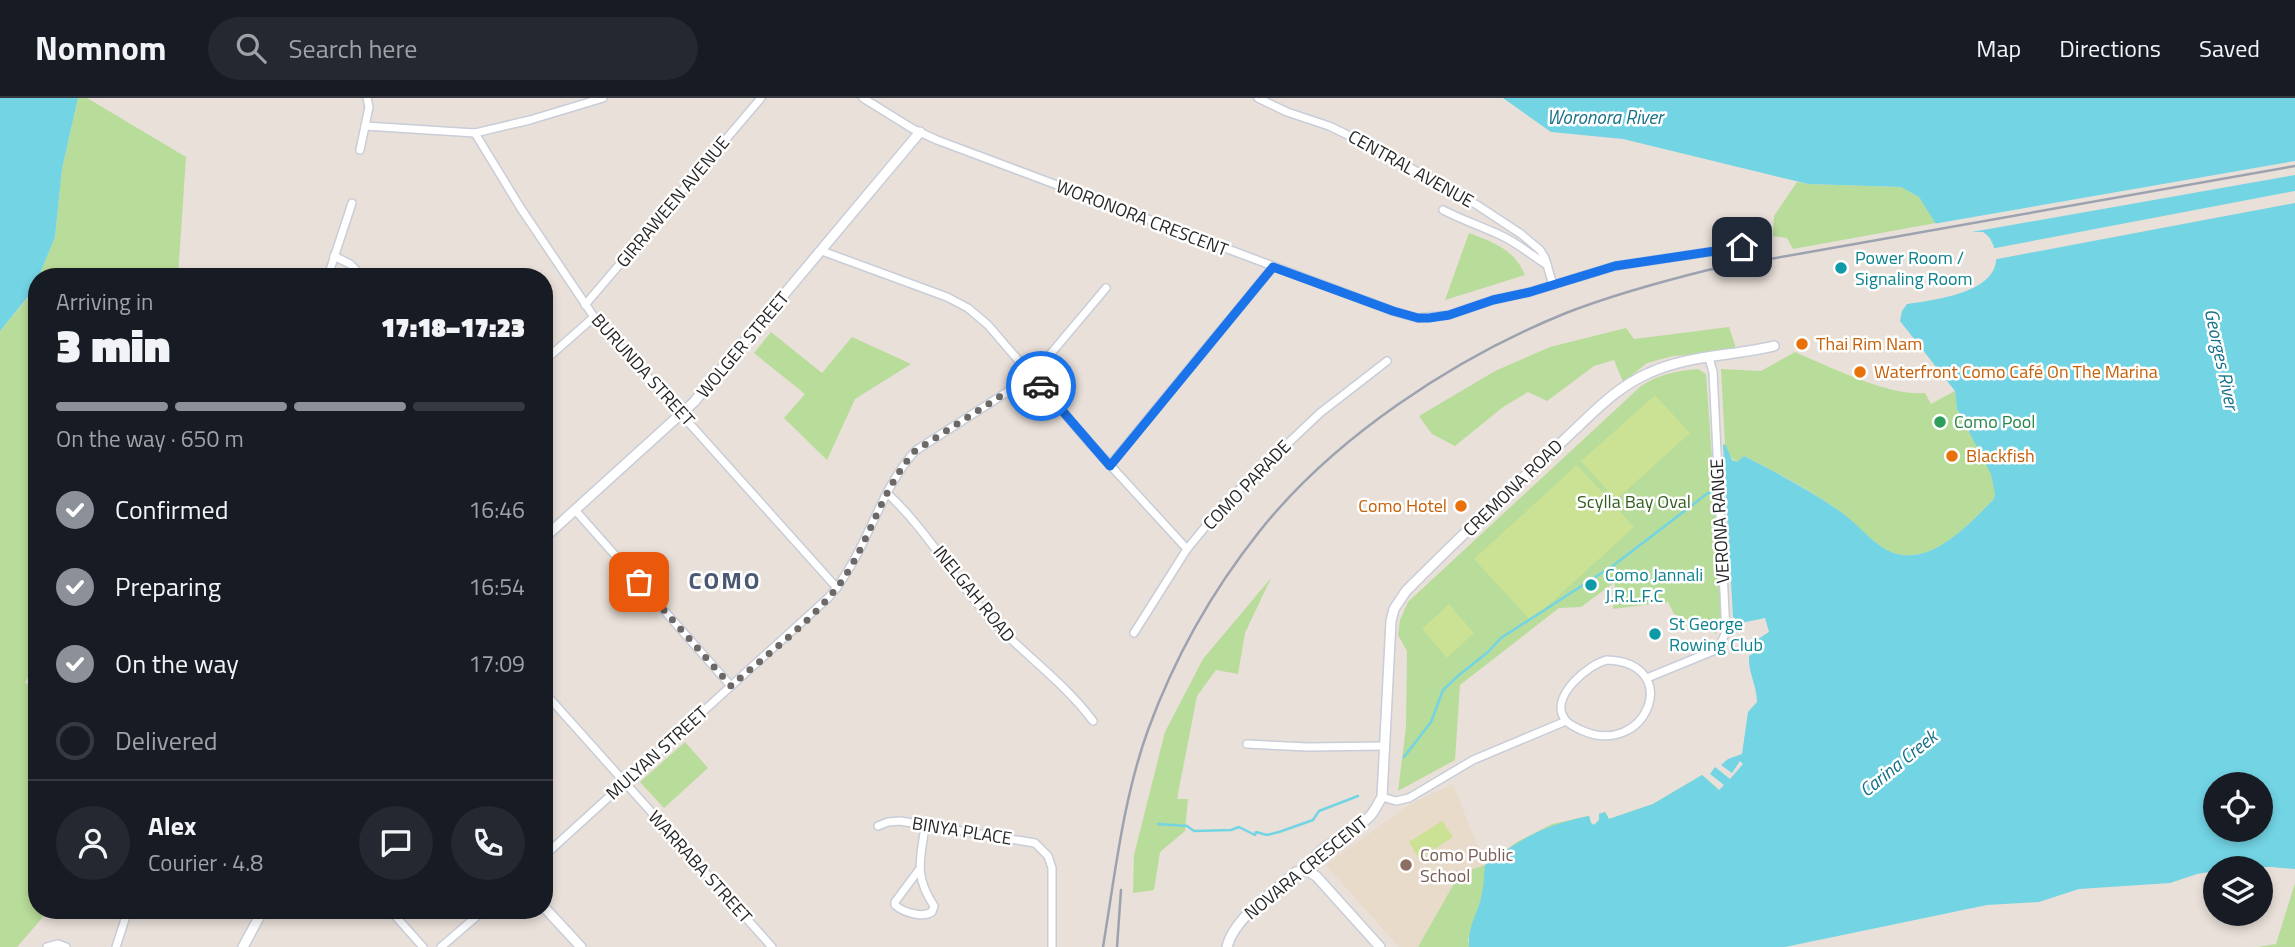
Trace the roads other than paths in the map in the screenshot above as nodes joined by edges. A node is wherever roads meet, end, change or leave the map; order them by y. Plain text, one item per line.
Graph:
1 (367, 98) edge
2 (603, 98) edge
3 (761, 98) edge
4 (863, 98) edge
5 (1258, 98) edge
6 (365, 126) junction
7 (920, 132) junction
8 (475, 133) junction
9 (360, 150) dead end
10 (352, 203) dead end
11 (1443, 210) dead end
12 (1742, 247) dead end
13 (822, 251) junction
14 (334, 256) junction
15 (1548, 265) junction
16 (1273, 267) junction
17 (330, 268) edge
18 (354, 268) edge
19 (1553, 285) junction
20 (1106, 288) dead end
21 (585, 305) junction
22 (594, 317) junction
23 (1774, 346) dead end
24 (553, 353) edge
25 (1709, 358) junction
26 (1387, 361) dead end
27 (1032, 376) junction
28 (682, 414) junction
29 (1110, 466) junction
30 (887, 493) junction
31 (575, 510) junction
32 (553, 530) edge
33 (1187, 549) junction
34 (837, 588) junction
35 (1134, 634) dead end
36 (1647, 678) junction
37 (731, 686) junction
38 (553, 702) edge
39 (1093, 721) dead end
40 (1566, 721) junction
41 (1247, 744) dead end
42 (1385, 746) junction
43 (625, 783) junction
44 (1382, 797) junction
45 (878, 826) dead end
46 (925, 827) junction
47 (553, 848) edge
48 (1307, 870) junction
49 (918, 871) junction
50 (553, 917) edge
51 (125, 919) edge
52 (258, 919) edge
53 (398, 919) edge
54 (474, 919) edge
55 (47, 947) edge
56 (66, 947) edge
57 (116, 947) edge
58 (243, 947) edge
59 (423, 947) edge
60 (442, 947) edge
61 (580, 947) edge
62 (772, 947) edge
63 (1052, 947) edge
64 (1227, 947) edge
65 (1380, 947) edge

1 - 6 street
2 - 8 street
3 - 21 street, GIRRAWEEN AVENUE
4 - 7 street, WORONORA CRESCENT
5 - 15 street, CENTRAL AVENUE
6 - 8 street
6 - 9 street
7 - 13 street, WOLGER STREET
7 - 16 street, WORONORA CRESCENT
8 - 21 street, BURUNDA STREET
10 - 14 street
11 - 15 street, CENTRAL AVENUE
12 - 19 street
13 - 27 street
13 - 28 street, WOLGER STREET
14 - 17 street
14 - 18 street
15 - 19 street, CENTRAL AVENUE
16 - 19 street, WORONORA CRESCENT
16 - 29 street
20 - 27 street, MULYAN STREET
21 - 22 street, BURUNDA STREET
22 - 24 street
22 - 28 street, BURUNDA STREET
23 - 25 street, CREMONA ROAD
25 - 36 street, VERONA RANGE
25 - 42 street, CREMONA ROAD
26 - 33 street, COMO PARADE
27 - 29 street
27 - 30 street, MULYAN STREET
28 - 31 street, WOLGER STREET
28 - 34 street, BURUNDA STREET
29 - 33 street
30 - 34 street, MULYAN STREET
30 - 39 street, INELGAH ROAD
31 - 32 street, WOLGER STREET
31 - 37 street
33 - 35 street, COMO PARADE
34 - 37 street, MULYAN STREET
36 - 40 street
36 - 40 street
37 - 43 street, MULYAN STREET
38 - 43 street, WARRABA STREET
40 - 44 street
41 - 42 street
42 - 44 street
43 - 47 street, MULYAN STREET
43 - 62 street, WARRABA STREET
44 - 48 street, NOVARA CRESCENT
45 - 46 street, BINYA PLACE
46 - 49 street
46 - 63 street, BINYA PLACE
48 - 64 street, NOVARA CRESCENT
48 - 65 street
49 - 49 street
50 - 61 street
51 - 57 street
52 - 58 street
53 - 59 street
54 - 60 street
55 - 56 street

